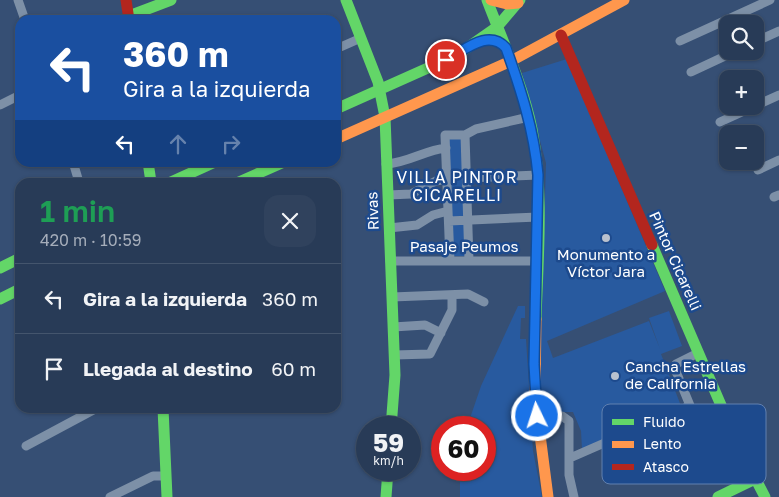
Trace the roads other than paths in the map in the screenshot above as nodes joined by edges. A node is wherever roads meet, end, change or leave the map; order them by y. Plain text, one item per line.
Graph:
1 (18, 0) edge
2 (126, 0) edge
3 (171, 0) edge
4 (346, 0) edge
5 (487, 0) edge
6 (491, 0) edge
7 (624, 0) edge
8 (770, 0) edge
9 (519, 1) edge
10 (23, 15) edge
11 (128, 15) edge
12 (136, 15) edge
13 (497, 27) junction
14 (779, 31) edge
15 (561, 36) junction
16 (361, 38) junction
17 (764, 38) edge
18 (481, 40) junction
19 (680, 41) dead end
20 (341, 47) edge
21 (506, 48) junction
22 (719, 59) edge
23 (510, 62) junction
24 (691, 72) dead end
25 (380, 90) junction
26 (779, 95) edge
27 (15, 98) edge
28 (764, 102) edge
29 (0, 105) edge
30 (341, 107) edge
31 (735, 115) edge
32 (385, 117) junction
33 (530, 117) junction
34 (720, 122) dead end
35 (465, 135) junction
36 (341, 137) edge
37 (446, 148) junction
38 (779, 160) edge
39 (386, 164) junction
40 (204, 167) edge
41 (273, 167) edge
42 (764, 167) edge
43 (538, 175) junction
44 (180, 178) edge
45 (248, 178) edge
46 (466, 178) junction
47 (447, 179) junction
48 (388, 195) junction
49 (448, 216) junction
50 (538, 217) junction
51 (468, 220) junction
52 (389, 228) junction
53 (15, 260) edge
54 (470, 260) junction
55 (390, 261) junction
56 (450, 261) junction
57 (537, 261) junction
58 (0, 268) edge
59 (15, 292) edge
60 (452, 295) junction
61 (392, 297) junction
62 (0, 299) edge
63 (484, 302) dead end
64 (393, 326) junction
65 (441, 333) junction
66 (698, 353) junction
67 (394, 355) junction
68 (688, 404) edge
69 (720, 404) edge
70 (88, 413) edge
71 (163, 413) edge
72 (392, 416) edge
73 (537, 416) junction
74 (602, 444) edge
75 (26, 446) dead end
76 (570, 458) junction
77 (166, 476) junction
78 (387, 481) edge
79 (745, 484) edge
80 (758, 484) edge
81 (110, 497) edge
82 (167, 497) edge
83 (386, 497) edge
84 (548, 497) edge
85 (574, 497) edge
86 (718, 497) edge
87 (765, 497) edge

1 - 10 street
2 - 11 main road
3 - 12 main road
4 - 16 main road, Rivas
5 - 13 main road
6 - 9 main road
7 - 15 main road
8 - 19 street
9 - 13 main road
13 - 18 main road
13 - 21 main road
14 - 17 street
15 - 23 main road
15 - 66 main road, Pintor Cicarelli
16 - 20 street
16 - 25 main road, Rivas
18 - 21 main road
18 - 25 main road
21 - 23 main road
22 - 24 street
23 - 32 main road
23 - 33 main road
25 - 30 main road
25 - 32 main road, Rivas
26 - 28 street
27 - 29 street
31 - 34 street
32 - 36 main road
32 - 39 main road, Rivas
33 - 35 street
33 - 43 main road
35 - 37 street
35 - 46 street
37 - 39 street
37 - 47 street
38 - 42 street
39 - 48 main road, Rivas
40 - 44 main road
41 - 45 main road
43 - 46 street
43 - 50 main road
46 - 51 street
47 - 48 street
47 - 49 street
48 - 52 main road, Rivas
49 - 51 street
49 - 52 street
49 - 56 street
50 - 51 street
50 - 57 main road
51 - 54 street
52 - 55 main road, Rivas
53 - 58 main road
54 - 56 street, Pasaje Peumos
54 - 57 street, Pasaje Peumos
55 - 56 street, Pasaje Peumos
55 - 61 main road, Rivas
57 - 73 main road
59 - 62 main road
60 - 61 street
60 - 63 street
60 - 65 street
61 - 64 main road, Rivas
64 - 65 street
64 - 67 main road, Rivas
65 - 67 street
66 - 68 street
66 - 69 main road, Pintor Cicarelli
67 - 72 main road, Rivas
70 - 75 street
71 - 77 main road
73 - 76 street
73 - 84 main road
74 - 76 street
76 - 85 street
77 - 81 street
77 - 82 main road
78 - 83 main road
79 - 86 main road
80 - 87 main road, Pintor Cicarelli

